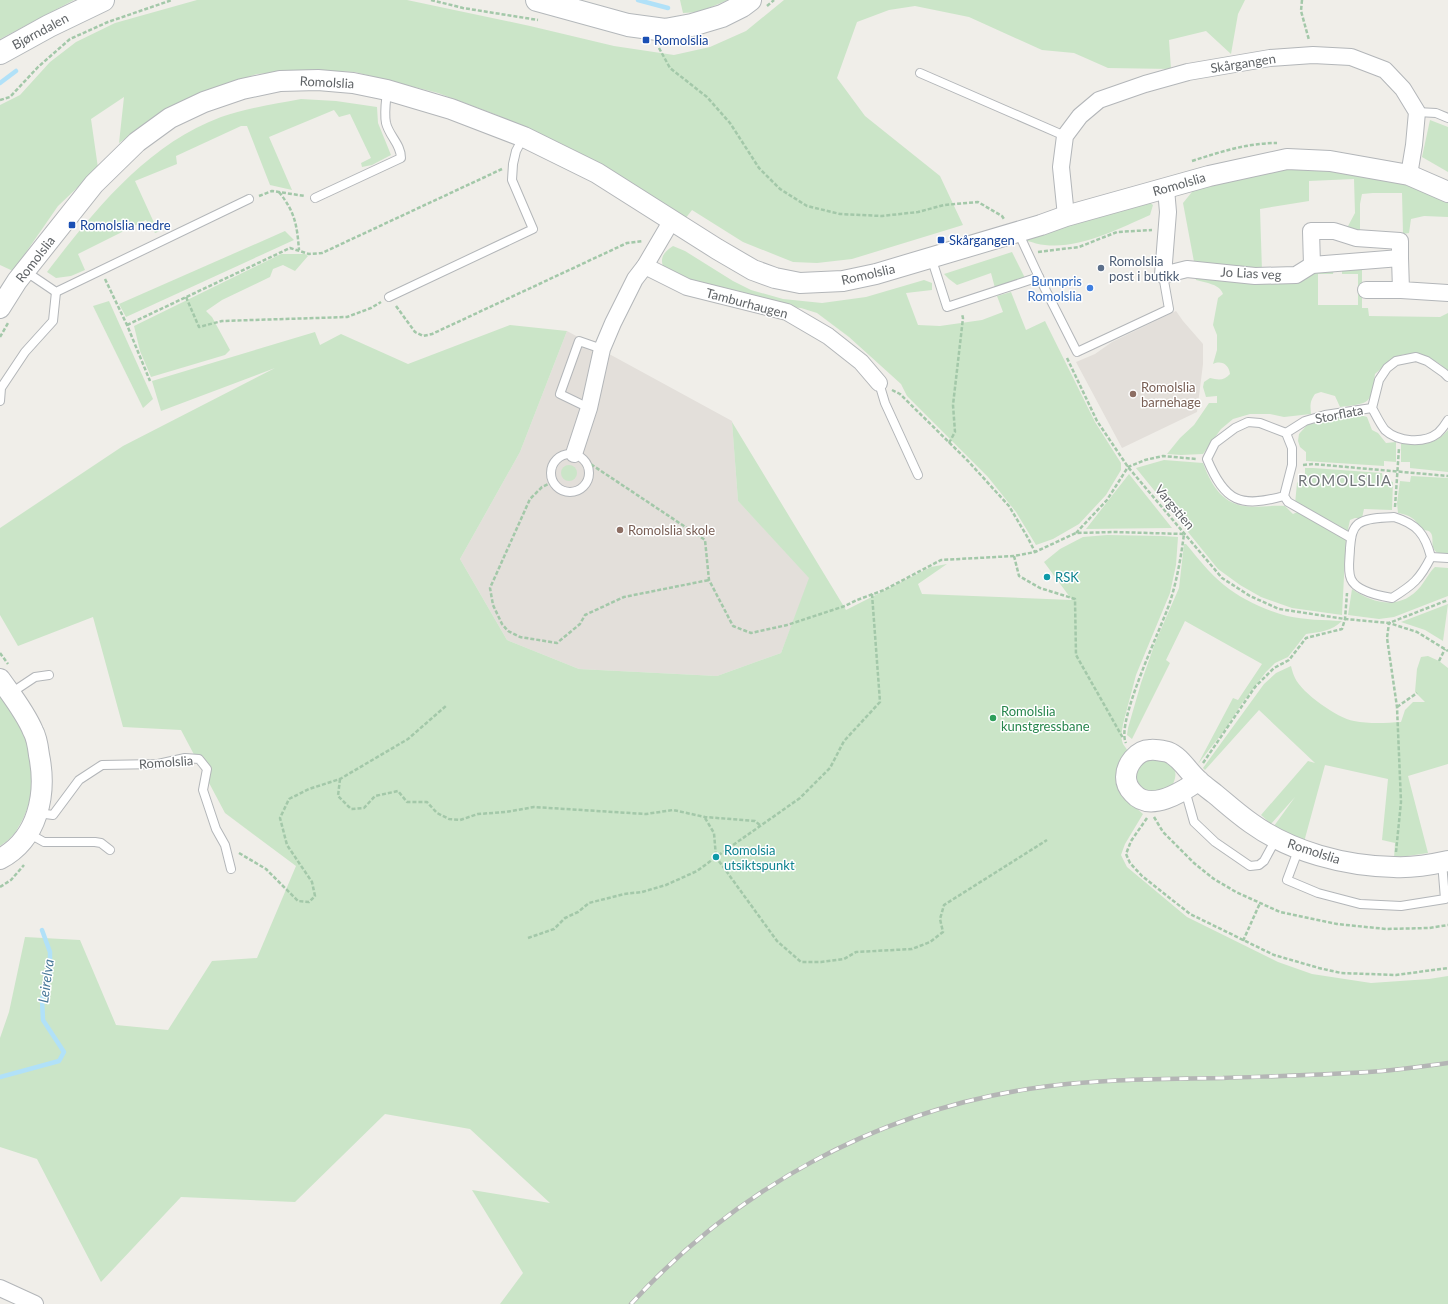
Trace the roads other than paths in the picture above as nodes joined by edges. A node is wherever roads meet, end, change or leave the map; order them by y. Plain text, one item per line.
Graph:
1 (103, 0) edge
2 (537, 0) edge
3 (750, 0) edge
4 (0, 53) edge
5 (920, 73) dead end
6 (387, 90) junction
7 (1417, 112) junction
8 (1448, 118) edge
9 (1065, 136) junction
10 (524, 137) junction
11 (1409, 175) junction
12 (1166, 188) junction
13 (1448, 192) edge
14 (315, 198) road end
15 (249, 199) road end
16 (1066, 216) junction
17 (672, 220) junction
18 (1018, 231) junction
19 (931, 257) junction
20 (1400, 258) junction
21 (1312, 265) junction
22 (645, 266) junction
23 (25, 271) junction
24 (1163, 275) junction
25 (1039, 277) junction
26 (1366, 290) dead end
27 (1401, 290) junction
28 (56, 292) junction
29 (1448, 293) edge
30 (389, 297) road end
31 (6, 313) edge
32 (602, 349) junction
33 (1448, 377) edge
34 (879, 383) joint
35 (0, 401) edge
36 (589, 408) junction
37 (1372, 408) junction
38 (1448, 420) edge
39 (1286, 433) junction
40 (579, 457) junction
41 (918, 476) dead end
42 (1284, 496) junction
43 (1351, 538) junction
44 (1431, 557) junction
45 (1448, 558) edge
46 (49, 675) dead end
47 (5, 687) edge
48 (1192, 781) junction
49 (38, 813) junction
50 (28, 833) junction
51 (1276, 839) junction
52 (1299, 848) junction
53 (110, 850) dead end
54 (0, 859) edge
55 (1445, 862) edge
56 (231, 869) dead end
57 (0, 1288) edge
58 (36, 1304) edge

1 - 4 main road, Bjørndalen
2 - 3 main road
5 - 9 lane
6 - 10 street, Romolslia
6 - 14 lane
6 - 23 street, Romolslia
7 - 8 lane
7 - 9 street, Skårgangen
7 - 11 street
9 - 16 street, Skårgangen
10 - 17 street, Romolslia
10 - 30 lane
11 - 12 street, Romolslia
11 - 13 street, Romolslia
12 - 16 street, Romolslia
12 - 24 street
15 - 28 lane
16 - 18 street, Romolslia
17 - 19 street, Romolslia
17 - 22 street
18 - 19 street, Romolslia
18 - 25 lane
19 - 25 lane
20 - 21 street, Jo Lias veg
20 - 21 street
20 - 27 street
21 - 24 street, Jo Lias veg
22 - 32 street
22 - 34 street, Tamburhaugen
23 - 28 lane
23 - 31 street, Romolslia
24 - 25 lane
26 - 27 street
27 - 29 street
28 - 35 lane
32 - 36 street
32 - 36 lane
33 - 37 lane, Storflata
34 - 41 lane, Tamburhaugen
36 - 40 street
37 - 38 lane, Storflata
37 - 39 lane, Storflata
39 - 42 lane
39 - 42 lane
40 - 40 lane
42 - 43 lane
43 - 44 lane
43 - 44 lane
44 - 45 lane
46 - 47 lane
47 - 49 street
48 - 48 street, Romolslia
48 - 51 street, Romolslia
48 - 51 lane
49 - 50 street
49 - 56 lane, Romolslia
50 - 53 lane
50 - 54 street
51 - 52 street, Romolslia
52 - 55 street, Romolslia
52 - 55 lane
57 - 58 street

